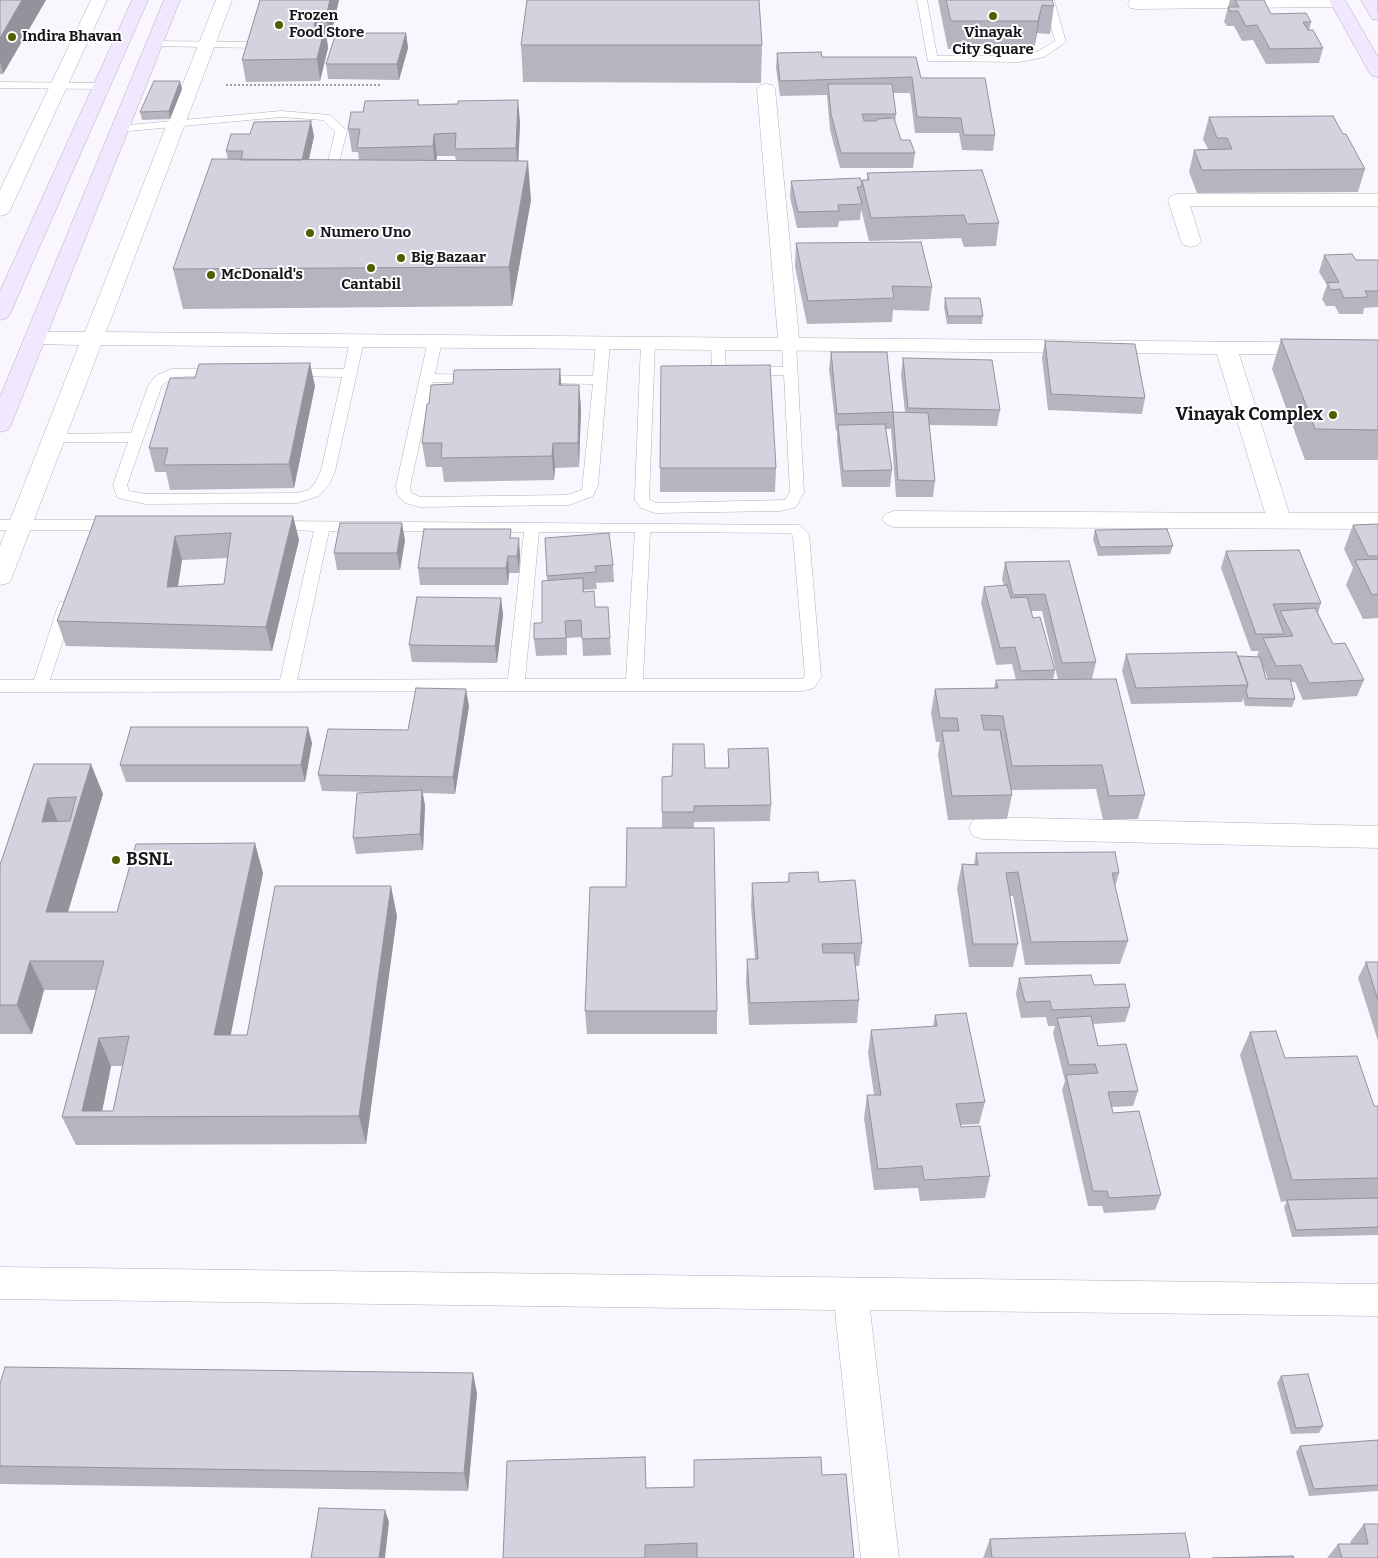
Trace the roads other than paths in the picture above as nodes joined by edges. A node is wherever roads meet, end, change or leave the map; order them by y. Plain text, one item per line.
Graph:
1 (99, 0) edge
2 (140, 0) edge
3 (172, 0) edge
4 (224, 0) edge
5 (922, 0) edge
6 (1049, 0) edge
7 (1369, 0) edge
8 (1337, 1) edge
9 (1136, 4) dead end
10 (1378, 15) edge
11 (154, 44) junction
12 (209, 45) junction
13 (257, 46) edge
14 (1378, 72) edge
15 (0, 85) edge
16 (57, 85) junction
17 (103, 86) junction
18 (766, 89) dead end
19 (178, 123) junction
20 (118, 129) junction
21 (330, 179) edge
22 (1378, 200) edge
23 (0, 210) edge
24 (1191, 240) dead end
25 (0, 314) edge
26 (35, 338) junction
27 (92, 338) junction
28 (357, 341) junction
29 (436, 341) junction
30 (603, 343) junction
31 (648, 343) junction
32 (718, 344) junction
33 (789, 344) junction
34 (1226, 348) junction
35 (1378, 349) edge
36 (647, 371) junction
37 (665, 371) edge
38 (701, 371) edge
39 (719, 371) junction
40 (789, 371) junction
41 (232, 372) edge
42 (271, 372) edge
43 (350, 373) junction
44 (427, 378) junction
45 (494, 379) edge
46 (523, 379) edge
47 (600, 380) junction
48 (0, 425) edge
49 (137, 437) junction
50 (53, 438) junction
51 (894, 519) dead end
52 (1279, 520) junction
53 (1378, 521) edge
54 (10, 525) edge
55 (94, 525) junction
56 (133, 526) edge
57 (253, 526) edge
58 (323, 526) junction
59 (532, 527) junction
60 (643, 527) junction
61 (87, 544) edge
62 (0, 577) edge
63 (71, 592) edge
64 (0, 686) edge
65 (40, 686) junction
66 (287, 686) junction
67 (516, 686) junction
68 (634, 686) junction
69 (983, 828) dead end
70 (1378, 837) edge
71 (0, 1283) edge
72 (851, 1294) junction
73 (1378, 1300) edge
74 (880, 1558) edge

1 - 16 street
2 - 17 main road
3 - 11 main road
4 - 12 street
5 - 6 lane
7 - 10 main road
8 - 9 street
8 - 14 main road
11 - 12 lane
11 - 20 main road
12 - 13 lane
12 - 19 street
15 - 16 lane
16 - 17 lane
16 - 23 street
17 - 25 main road
18 - 33 street
19 - 20 lane
19 - 21 lane
19 - 27 street
20 - 26 main road
22 - 24 street
26 - 27 street
26 - 48 main road
27 - 28 street
27 - 50 street
28 - 29 street
28 - 43 lane
29 - 30 street
29 - 44 lane
30 - 31 street
30 - 47 lane
31 - 32 street
31 - 36 lane
32 - 33 street
32 - 39 lane
33 - 34 street
33 - 40 lane
34 - 35 street
34 - 52 street
36 - 37 lane
36 - 40 lane
38 - 39 lane
39 - 40 lane
41 - 49 lane
42 - 43 lane
43 - 49 lane
44 - 45 lane
44 - 47 lane
46 - 47 lane
49 - 50 lane
50 - 54 street
51 - 52 street
52 - 53 street
54 - 55 lane
54 - 62 street
55 - 56 lane
55 - 61 lane
57 - 58 lane
58 - 59 lane
58 - 66 lane
59 - 60 lane
59 - 67 lane
60 - 68 lane
60 - 68 lane
63 - 65 lane
64 - 65 lane
65 - 66 lane
66 - 67 lane
67 - 68 lane
69 - 70 street
71 - 72 street
72 - 73 street
72 - 74 street

